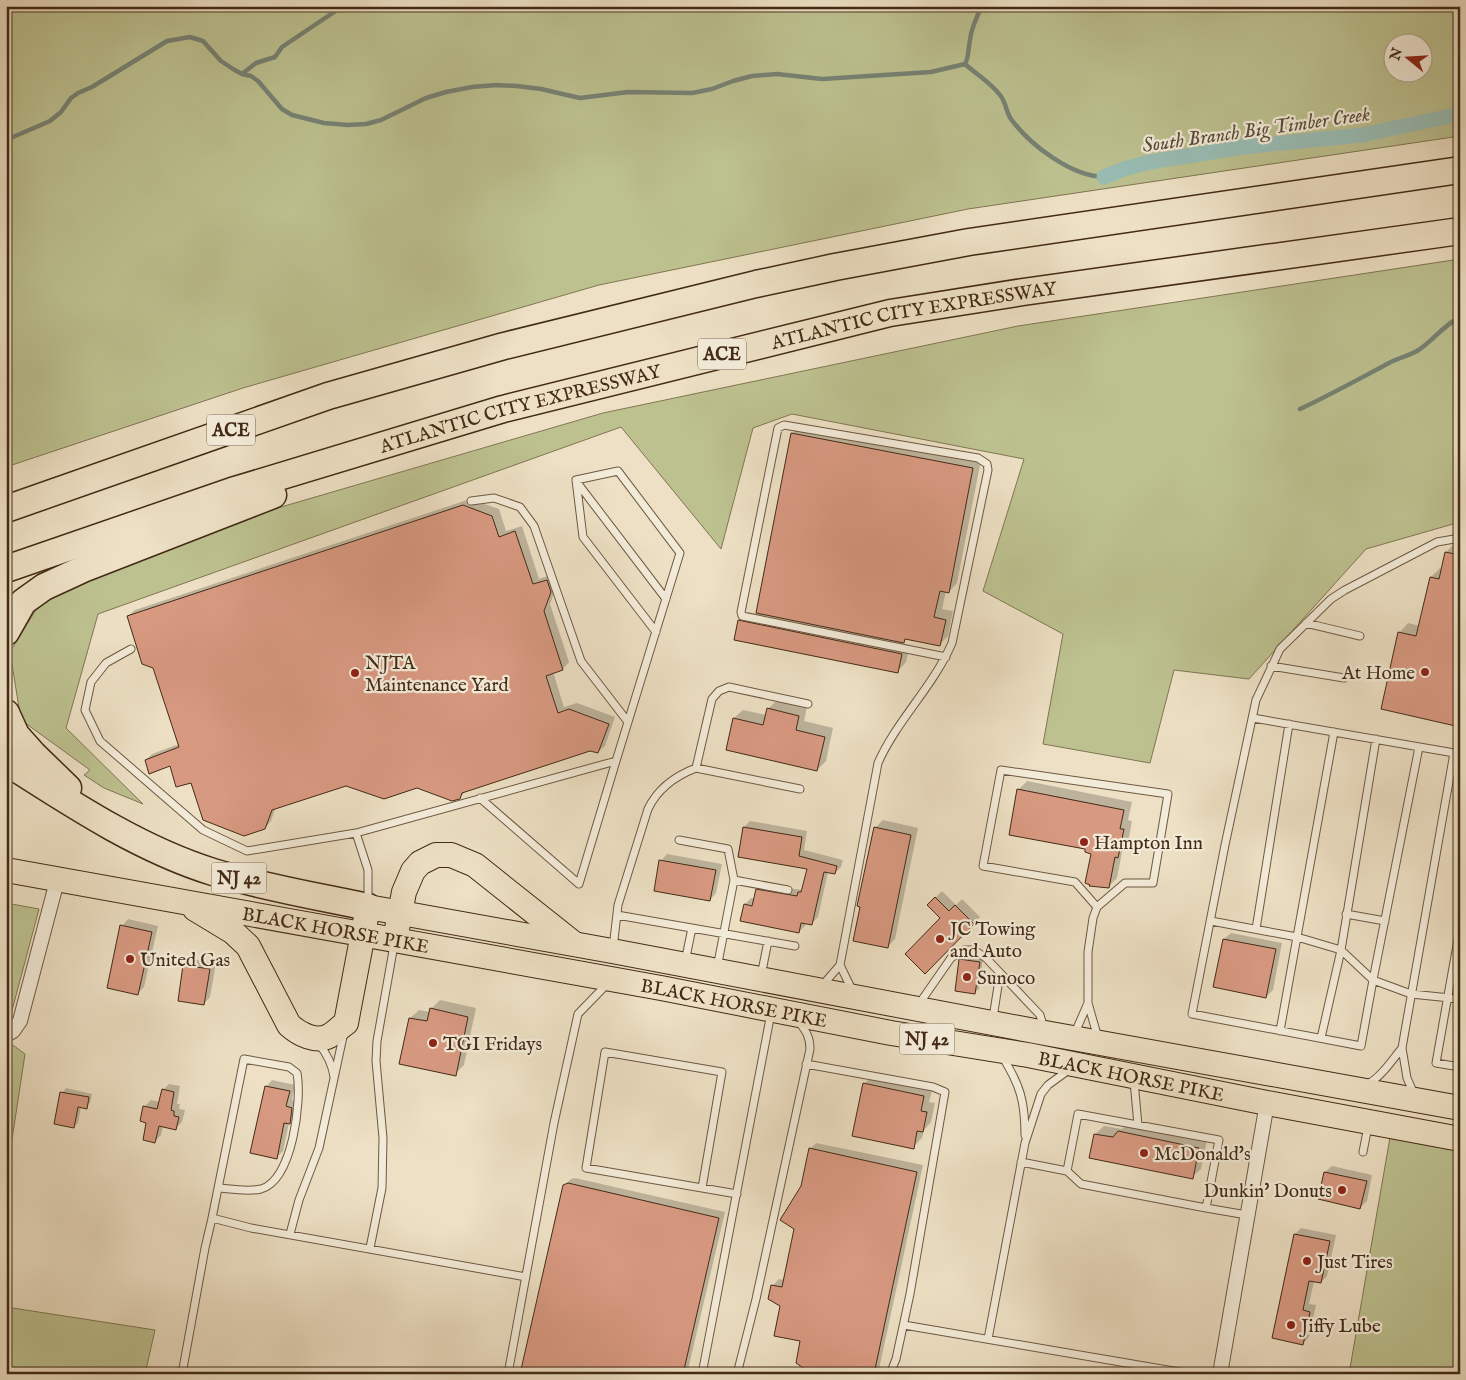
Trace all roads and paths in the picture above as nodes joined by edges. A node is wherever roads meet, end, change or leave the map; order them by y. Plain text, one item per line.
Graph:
1 (1460, 170) edge
2 (1460, 230) edge
3 (503, 409) junction
4 (141, 461) junction
5 (576, 480) junction
6 (6, 492) edge
7 (471, 502) dead end
8 (6, 509) edge
9 (1460, 538) edge
10 (6, 570) edge
11 (666, 599) junction
12 (1306, 623) junction
13 (6, 632) edge
14 (656, 632) junction
15 (1360, 636) dead end
16 (131, 648) dead end
17 (946, 657) junction
18 (1271, 666) junction
19 (1344, 678) dead end
20 (808, 704) dead end
21 (6, 713) edge
22 (1253, 718) junction
23 (628, 722) junction
24 (1289, 724) junction
25 (1334, 732) junction
26 (1376, 740) junction
27 (1419, 747) junction
28 (1457, 754) edge
29 (616, 761) junction
30 (6, 762) edge
31 (696, 768) junction
32 (800, 789) dead end
33 (480, 798) junction
34 (116, 830) junction
35 (356, 833) junction
36 (679, 840) dead end
37 (6, 870) edge
38 (57, 880) junction
39 (734, 880) junction
40 (788, 890) dead end
41 (185, 902) junction
42 (368, 907) junction
43 (1097, 907) junction
44 (400, 913) junction
45 (1346, 914) junction
46 (617, 915) junction
47 (1212, 921) junction
48 (1385, 921) junction
49 (692, 928) junction
50 (1460, 928) edge
51 (1256, 929) junction
52 (362, 933) junction
53 (724, 934) junction
54 (1297, 937) junction
55 (395, 939) junction
56 (768, 942) junction
57 (574, 944) junction
58 (796, 946) dead end
59 (1341, 950) junction
60 (612, 951) junction
61 (685, 964) junction
62 (840, 965) junction
63 (716, 970) junction
64 (1000, 973) junction
65 (612, 979) junction
66 (761, 979) junction
67 (1373, 980) junction
68 (818, 990) junction
69 (1411, 994) junction
70 (856, 997) junction
71 (1448, 997) junction
72 (1460, 999) edge
73 (1088, 1003) junction
74 (916, 1009) junction
75 (781, 1011) junction
76 (346, 1024) junction
77 (992, 1024) junction
78 (1280, 1030) junction
79 (1045, 1034) junction
80 (6, 1035) edge
81 (314, 1038) junction
82 (1073, 1038) junction
83 (1321, 1038) junction
84 (1100, 1044) junction
85 (1402, 1048) junction
86 (999, 1050) junction
87 (806, 1064) junction
88 (1077, 1064) junction
89 (1460, 1067) edge
90 (1134, 1076) junction
91 (334, 1083) junction
92 (1359, 1090) junction
93 (1416, 1100) junction
94 (1267, 1103) junction
95 (1460, 1108) edge
96 (1369, 1122) junction
97 (1138, 1125) junction
98 (1460, 1139) edge
99 (1025, 1143) junction
100 (1363, 1152) dead end
101 (1021, 1162) junction
102 (1067, 1171) junction
103 (218, 1188) junction
104 (702, 1188) junction
105 (737, 1194) junction
106 (1206, 1208) junction
107 (1247, 1215) junction
108 (212, 1218) junction
109 (290, 1234) junction
110 (370, 1248) junction
111 (526, 1277) junction
112 (904, 1325) junction
113 (988, 1339) junction
114 (182, 1374) edge
115 (508, 1374) edge
116 (702, 1374) edge
117 (737, 1374) edge
118 (890, 1374) edge
119 (1191, 1374) edge
120 (1220, 1374) edge

1 - 4 highway, ACE
2 - 3 highway, ATLANTIC CITY EXPRESSWAY / ACE
3 - 10 highway, ATLANTIC CITY EXPRESSWAY / ACE
3 - 13 highway
4 - 6 highway
4 - 8 highway, ACE
5 - 11 lane
5 - 11 lane
5 - 14 lane
7 - 23 lane
9 - 12 lane
11 - 14 lane
12 - 15 lane
12 - 18 lane
14 - 23 lane
16 - 35 lane
17 - 17 lane
17 - 62 lane
18 - 19 lane
18 - 22 lane
20 - 31 lane
21 - 34 highway
22 - 24 lane
22 - 47 lane
23 - 29 lane
24 - 25 lane
24 - 51 lane
25 - 26 lane
25 - 54 lane
26 - 27 lane
26 - 45 lane
27 - 28 lane
27 - 48 lane
28 - 69 lane
29 - 33 lane
29 - 33 lane
30 - 34 highway, NJ 42
31 - 32 lane
31 - 46 lane
33 - 35 lane
34 - 42 highway, NJ 42
35 - 42 lane
36 - 39 lane
37 - 38 highway, BLACK HORSE PIKE / NJ 42
38 - 41 highway, BLACK HORSE PIKE / NJ 42
38 - 80 street
39 - 40 lane
39 - 53 lane
41 - 52 highway, BLACK HORSE PIKE / NJ 42
41 - 81 highway
42 - 44 highway, BLACK HORSE PIKE / NJ 42
42 - 52 highway
43 - 43 lane
43 - 73 lane
44 - 55 highway
44 - 57 highway, BLACK HORSE PIKE / NJ 42
44 - 57 highway
45 - 48 lane
45 - 59 lane
46 - 49 lane
46 - 60 lane
47 - 51 lane
47 - 78 lane
48 - 67 lane
49 - 53 lane
49 - 61 lane
50 - 71 lane
51 - 54 lane
52 - 55 highway, BLACK HORSE PIKE / NJ 42
52 - 76 highway
53 - 56 lane
53 - 63 lane
54 - 59 lane
54 - 78 lane
55 - 65 highway, BLACK HORSE PIKE / NJ 42
55 - 110 lane
56 - 58 lane
56 - 66 lane
57 - 60 highway, BLACK HORSE PIKE / NJ 42
59 - 67 lane
59 - 83 lane
60 - 61 highway, BLACK HORSE PIKE / NJ 42
61 - 63 highway, BLACK HORSE PIKE / NJ 42
62 - 68 lane
62 - 70 lane
63 - 66 highway, BLACK HORSE PIKE / NJ 42
64 - 74 lane
64 - 77 lane
64 - 79 lane
65 - 75 highway, BLACK HORSE PIKE / NJ 42
65 - 111 lane
66 - 68 highway, BLACK HORSE PIKE / NJ 42
67 - 69 lane
67 - 83 lane
68 - 70 highway, BLACK HORSE PIKE / NJ 42
69 - 71 lane
69 - 85 lane
70 - 74 highway, BLACK HORSE PIKE / NJ 42
71 - 72 lane
71 - 89 lane
73 - 82 lane
73 - 84 lane
74 - 77 highway, BLACK HORSE PIKE / NJ 42
75 - 86 highway, BLACK HORSE PIKE / NJ 42
75 - 87 lane
75 - 105 lane
76 - 81 highway
76 - 91 lane
77 - 79 highway, BLACK HORSE PIKE / NJ 42
78 - 83 lane
79 - 82 highway, BLACK HORSE PIKE / NJ 42
81 - 91 lane
82 - 84 highway, BLACK HORSE PIKE / NJ 42
84 - 92 highway, BLACK HORSE PIKE / NJ 42
85 - 92 lane
85 - 93 lane
86 - 88 highway, BLACK HORSE PIKE / NJ 42
86 - 99 lane
87 - 112 lane
87 - 117 lane
88 - 90 highway, BLACK HORSE PIKE / NJ 42
88 - 99 lane
90 - 94 highway, BLACK HORSE PIKE / NJ 42
90 - 97 lane
91 - 109 lane
92 - 93 highway, BLACK HORSE PIKE / NJ 42
93 - 95 highway, BLACK HORSE PIKE / NJ 42
94 - 96 highway, BLACK HORSE PIKE / NJ 42
94 - 107 street
96 - 98 highway, BLACK HORSE PIKE / NJ 42
96 - 100 lane
97 - 102 lane
97 - 106 lane
99 - 101 lane
101 - 102 lane
101 - 113 lane
102 - 106 lane
103 - 103 lane
103 - 108 lane
104 - 104 lane
104 - 105 lane
105 - 116 lane
106 - 107 lane
107 - 120 street
108 - 109 lane
108 - 114 lane
109 - 110 lane
110 - 111 lane
111 - 115 lane
112 - 113 lane
112 - 118 lane
113 - 119 lane

